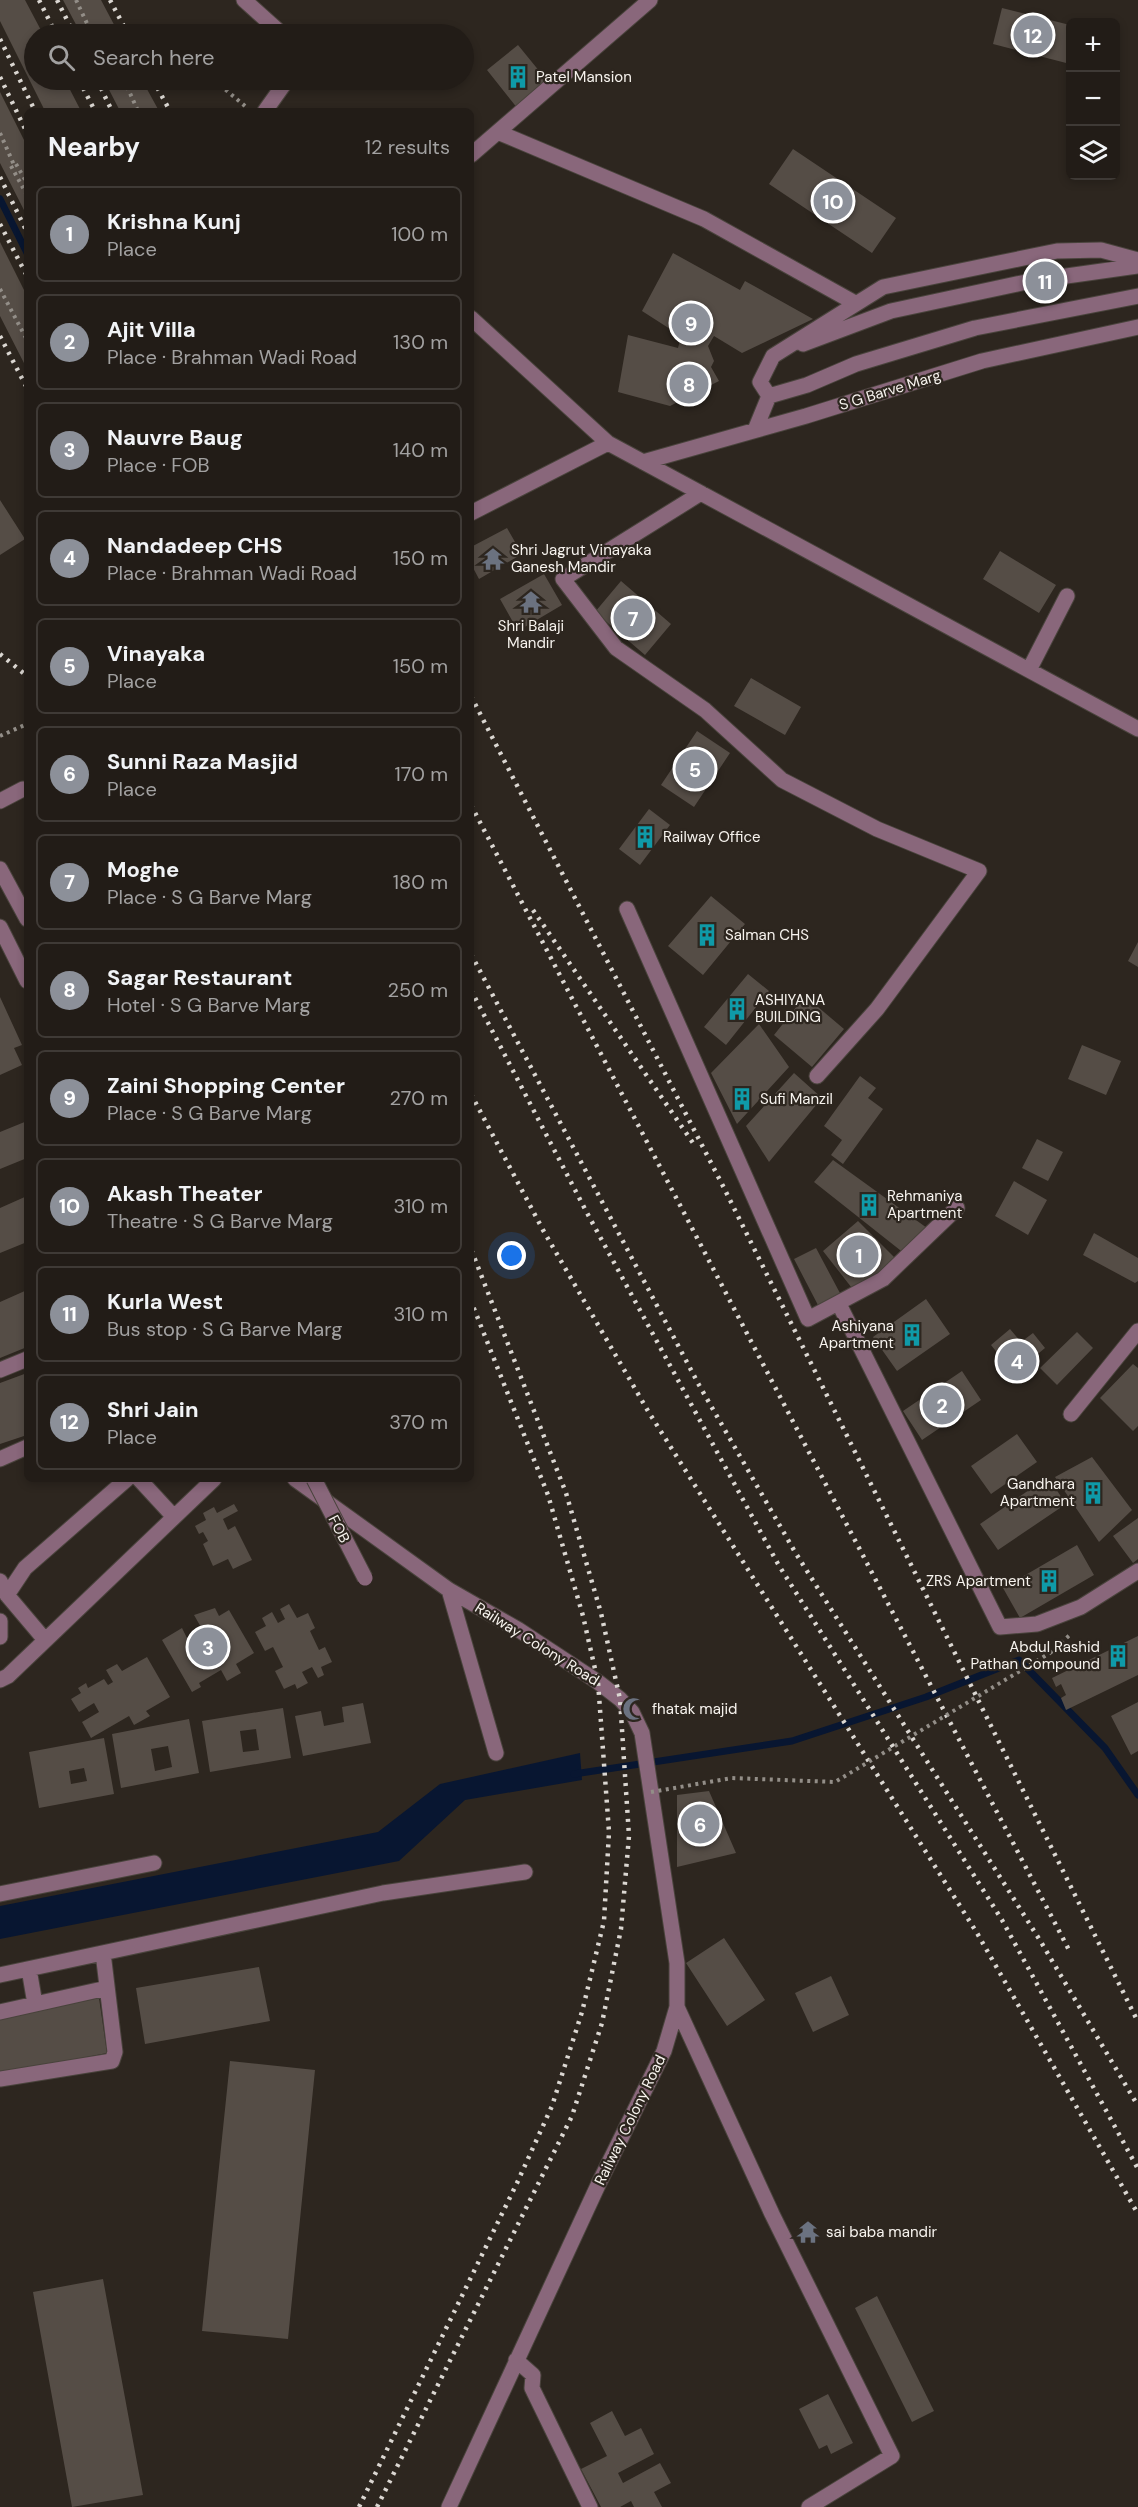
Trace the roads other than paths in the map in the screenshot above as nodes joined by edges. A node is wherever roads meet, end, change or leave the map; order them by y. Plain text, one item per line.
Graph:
1 (244, 0) edge
2 (650, 0) edge
3 (271, 24) edge
4 (280, 90) edge
5 (267, 108) edge
6 (500, 133) junction
7 (474, 153) edge
8 (1138, 260) edge
9 (1138, 266) edge
10 (1138, 296) edge
11 (855, 303) junction
12 (474, 321) edge
13 (1138, 327) edge
14 (773, 356) junction
15 (769, 396) junction
16 (755, 430) junction
17 (608, 443) junction
18 (644, 462) junction
19 (701, 493) junction
20 (474, 511) edge
21 (1067, 596) dead end
22 (1029, 670) junction
23 (1138, 729) edge
24 (23, 789) dead end
25 (0, 801) edge
26 (0, 869) edge
27 (627, 909) dead end
28 (24, 913) edge
29 (0, 927) edge
30 (24, 975) edge
31 (817, 1076) dead end
32 (957, 1208) dead end
33 (839, 1304) junction
34 (1135, 1340) edge
35 (24, 1360) edge
36 (0, 1370) edge
37 (1071, 1414) dead end
38 (24, 1448) edge
39 (0, 1460) edge
40 (124, 1482) edge
41 (142, 1482) edge
42 (211, 1482) edge
43 (299, 1482) edge
44 (316, 1482) edge
45 (174, 1517) junction
46 (1138, 1571) edge
47 (365, 1578) dead end
48 (4, 1588) edge
49 (449, 1590) junction
50 (0, 1621) edge
51 (0, 1637) edge
52 (45, 1640) junction
53 (0, 1680) edge
54 (496, 1753) dead end
55 (154, 1863) dead end
56 (525, 1872) dead end
57 (0, 1894) edge
58 (103, 1953) junction
59 (29, 1969) junction
60 (0, 1975) edge
61 (107, 1988) junction
62 (35, 2004) junction
63 (676, 2007) junction
64 (0, 2012) edge
65 (0, 2079) edge
66 (516, 2361) junction
67 (456, 2489) junction
68 (449, 2507) edge
69 (465, 2507) edge
70 (590, 2507) edge
71 (809, 2507) edge

1 - 3 street
2 - 6 street
4 - 5 street
6 - 7 street
6 - 11 street
8 - 11 street
9 - 14 street
10 - 15 street
11 - 14 street
12 - 17 street
13 - 16 street, S G Barve Marg
14 - 15 street
15 - 16 street
16 - 18 street, S G Barve Marg
17 - 18 street
17 - 20 street
18 - 19 street
19 - 22 street
19 - 31 street
21 - 22 street
22 - 23 street
24 - 25 street
26 - 28 street
27 - 33 street
29 - 30 street
32 - 33 street
33 - 46 street
34 - 37 street
35 - 36 street
38 - 39 street
40 - 48 street
41 - 45 street
42 - 45 street
43 - 49 street, Railway Colony Road
44 - 47 street, FOB, bridge
45 - 52 street
48 - 52 street
49 - 54 street
49 - 63 street, Railway Colony Road
50 - 51 street
52 - 53 street
55 - 57 street
56 - 58 street
58 - 59 street
58 - 61 street
59 - 60 street
59 - 62 street
61 - 62 street
61 - 65 street
62 - 64 street
63 - 66 street, Railway Colony Road
63 - 71 street
66 - 67 street, Railway Colony Road
66 - 70 street
67 - 68 street, Railway Colony Road
67 - 69 street

